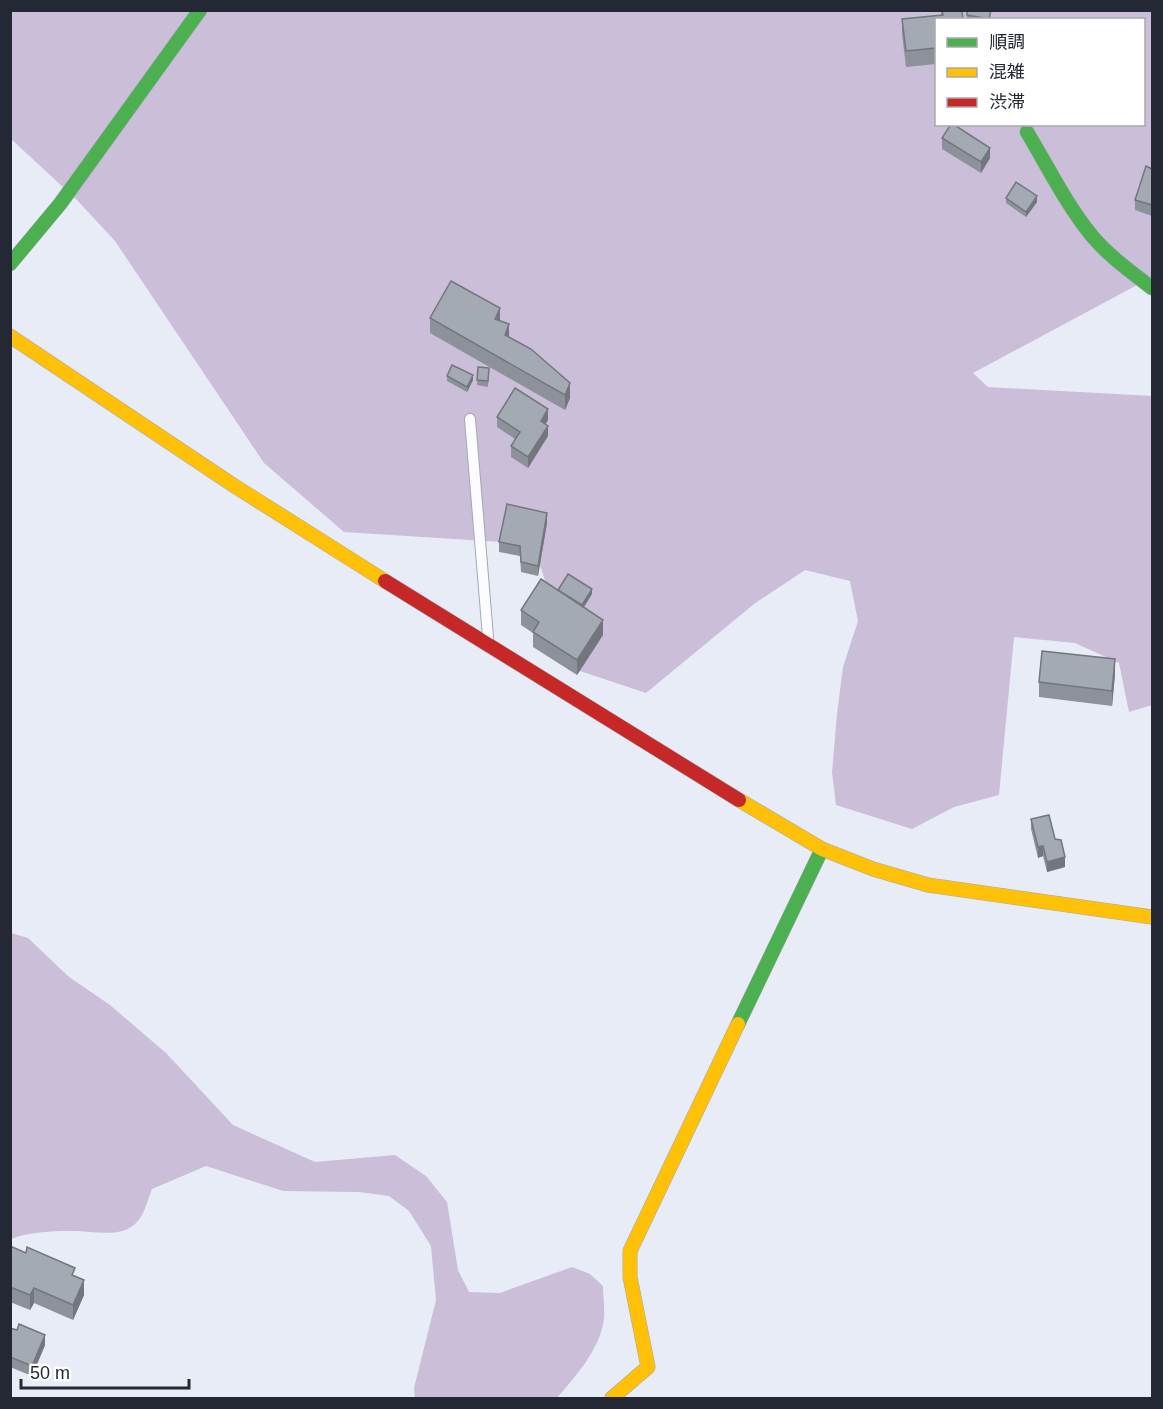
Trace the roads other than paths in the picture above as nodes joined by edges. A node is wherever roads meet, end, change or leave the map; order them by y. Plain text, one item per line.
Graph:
1 (200, 10) edge
2 (1027, 132) dead end
3 (10, 264) edge
4 (1152, 288) edge
5 (10, 336) edge
6 (470, 419) dead end
7 (488, 644) junction
8 (822, 849) junction
9 (1152, 917) edge
10 (612, 1398) edge

1 - 3 street
2 - 4 street
5 - 7 street
6 - 7 lane
7 - 8 street
8 - 9 street
8 - 10 street

